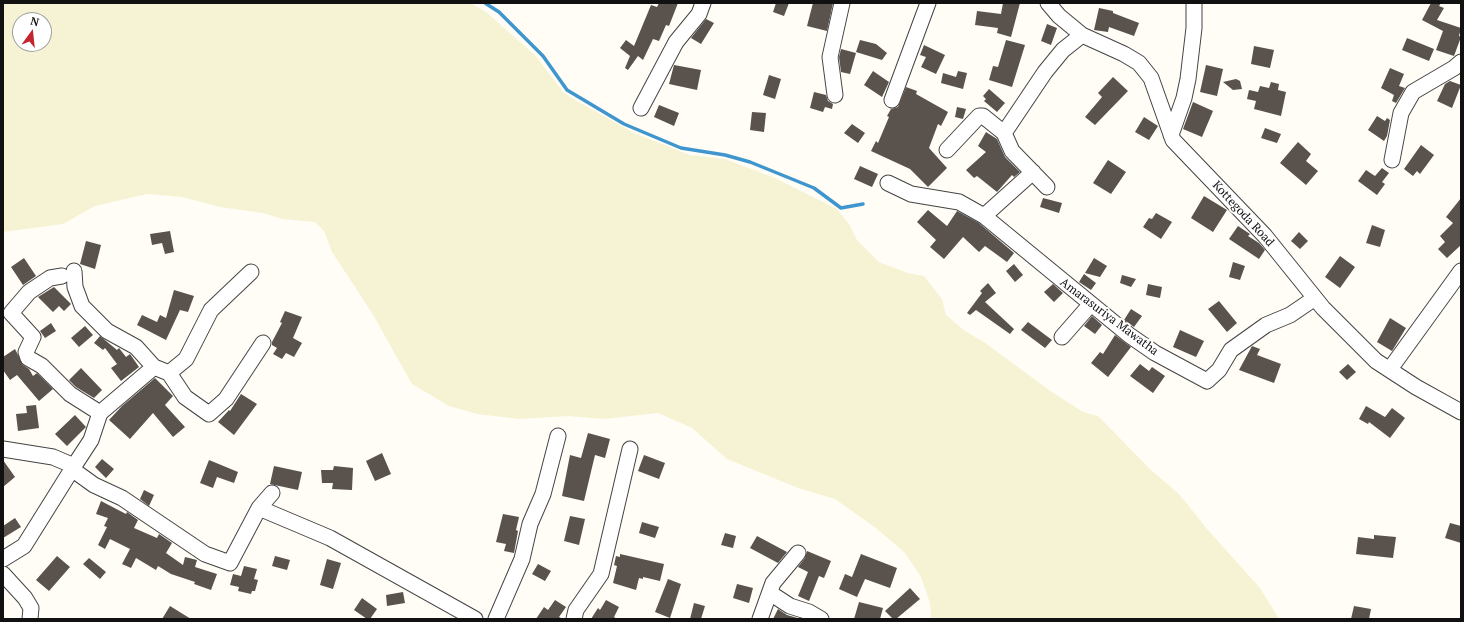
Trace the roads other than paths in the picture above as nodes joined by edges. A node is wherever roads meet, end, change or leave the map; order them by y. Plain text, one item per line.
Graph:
1 (703, 3) edge
2 (842, 3) edge
3 (928, 3) edge
4 (1048, 3) edge
5 (1194, 3) edge
6 (1082, 35) junction
7 (1461, 62) edge
8 (835, 95) dead end
9 (892, 100) dead end
10 (641, 108) dead end
11 (1004, 133) junction
12 (1171, 135) junction
13 (947, 150) dead end
14 (1392, 160) dead end
15 (1034, 172) junction
16 (888, 183) dead end
17 (1048, 187) dead end
18 (984, 216) junction
19 (1461, 271) edge
20 (251, 272) dead end
21 (1315, 298) junction
22 (1090, 305) junction
23 (1062, 337) dead end
24 (263, 343) dead end
25 (154, 367) junction
26 (1390, 369) junction
27 (170, 374) junction
28 (1461, 412) edge
29 (100, 413) junction
30 (558, 436) dead end
31 (3, 449) edge
32 (630, 449) dead end
33 (74, 466) junction
34 (272, 493) dead end
35 (259, 508) junction
36 (798, 553) dead end
37 (3, 559) edge
38 (3, 574) edge
39 (770, 593) junction
40 (30, 619) edge
41 (475, 619) edge
42 (496, 619) edge
43 (574, 619) edge
44 (760, 619) edge
45 (821, 619) edge

1 - 10 street
2 - 8 street
3 - 9 street
4 - 6 street, Kottegoda Road
5 - 12 street
6 - 11 street
6 - 12 street, Kottegoda Road
7 - 14 street
11 - 13 street
11 - 15 street
12 - 21 street, Kottegoda Road
15 - 17 street
15 - 18 street
16 - 18 street, Amarasuriya Mawatha
18 - 22 street, Amarasuriya Mawatha
19 - 26 street
20 - 27 street
21 - 22 street, Amarasuriya Mawatha
21 - 26 street, Kottegoda Road
22 - 23 street
24 - 27 street
25 - 27 street
25 - 29 street
25 - 29 street
26 - 28 street, Kottegoda Road
29 - 33 street
30 - 42 street
31 - 33 street
32 - 43 street
33 - 35 street
33 - 37 street
34 - 35 street
35 - 41 street
36 - 39 street
38 - 40 street
39 - 44 street
39 - 45 street

